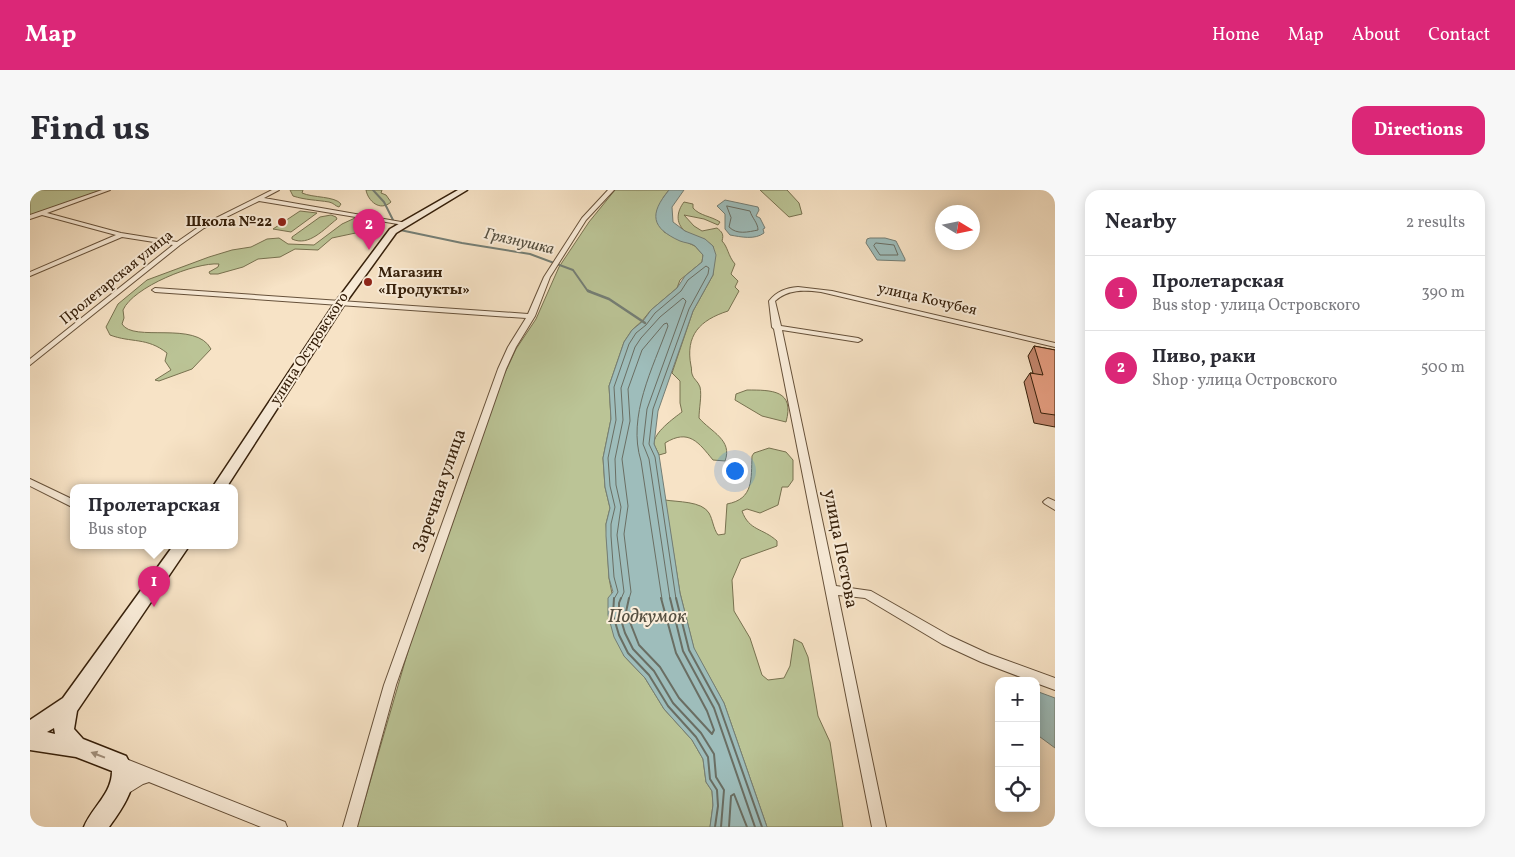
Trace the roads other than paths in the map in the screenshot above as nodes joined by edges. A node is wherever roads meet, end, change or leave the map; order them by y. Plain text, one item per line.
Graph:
1 (107, 190) edge
2 (276, 190) edge
3 (463, 190) edge
4 (611, 190) edge
5 (259, 199) junction
6 (341, 206) dead end
7 (42, 213) junction
8 (30, 217) edge
9 (382, 218) junction
10 (399, 225) junction
11 (120, 234) junction
12 (178, 244) junction
13 (30, 274) edge
14 (792, 289) joint
15 (155, 290) dead end
16 (339, 304) junction
17 (531, 316) junction
18 (776, 327) junction
19 (858, 340) dead end
20 (1055, 345) edge
21 (30, 363) edge
22 (30, 482) edge
23 (222, 484) edge
24 (70, 502) edge
25 (179, 549) edge
26 (830, 590) junction
27 (1055, 684) edge
28 (70, 704) junction
29 (30, 731) edge
30 (30, 740) edge
31 (76, 747) junction
32 (119, 763) junction
33 (149, 775) junction
34 (116, 796) junction
35 (95, 827) edge
36 (280, 827) edge
37 (350, 827) edge
38 (879, 827) edge

1 - 7 street
2 - 5 street, Пролетарская улица
3 - 10 street, улица Островского
4 - 17 street, Заречная улица
5 - 9 street
5 - 12 street, Пролетарская улица
6 - 9 street
7 - 8 street
7 - 11 street
9 - 10 street
10 - 16 street, улица Островского
11 - 12 street
11 - 13 street
12 - 21 street, Пролетарская улица
14 - 18 street, улица Пестова
14 - 20 street, улица Кочубея
15 - 16 street
16 - 17 street
16 - 23 street, улица Островского
17 - 37 street, Заречная улица
18 - 19 street
18 - 26 street, улица Пестова
22 - 24 street
25 - 28 street
26 - 27 street
26 - 38 street, улица Пестова
28 - 29 street
28 - 31 street
30 - 31 street
32 -> 31 street
32 - 33 street
32 - 34 street
33 - 34 street
33 - 36 street
34 - 35 street

